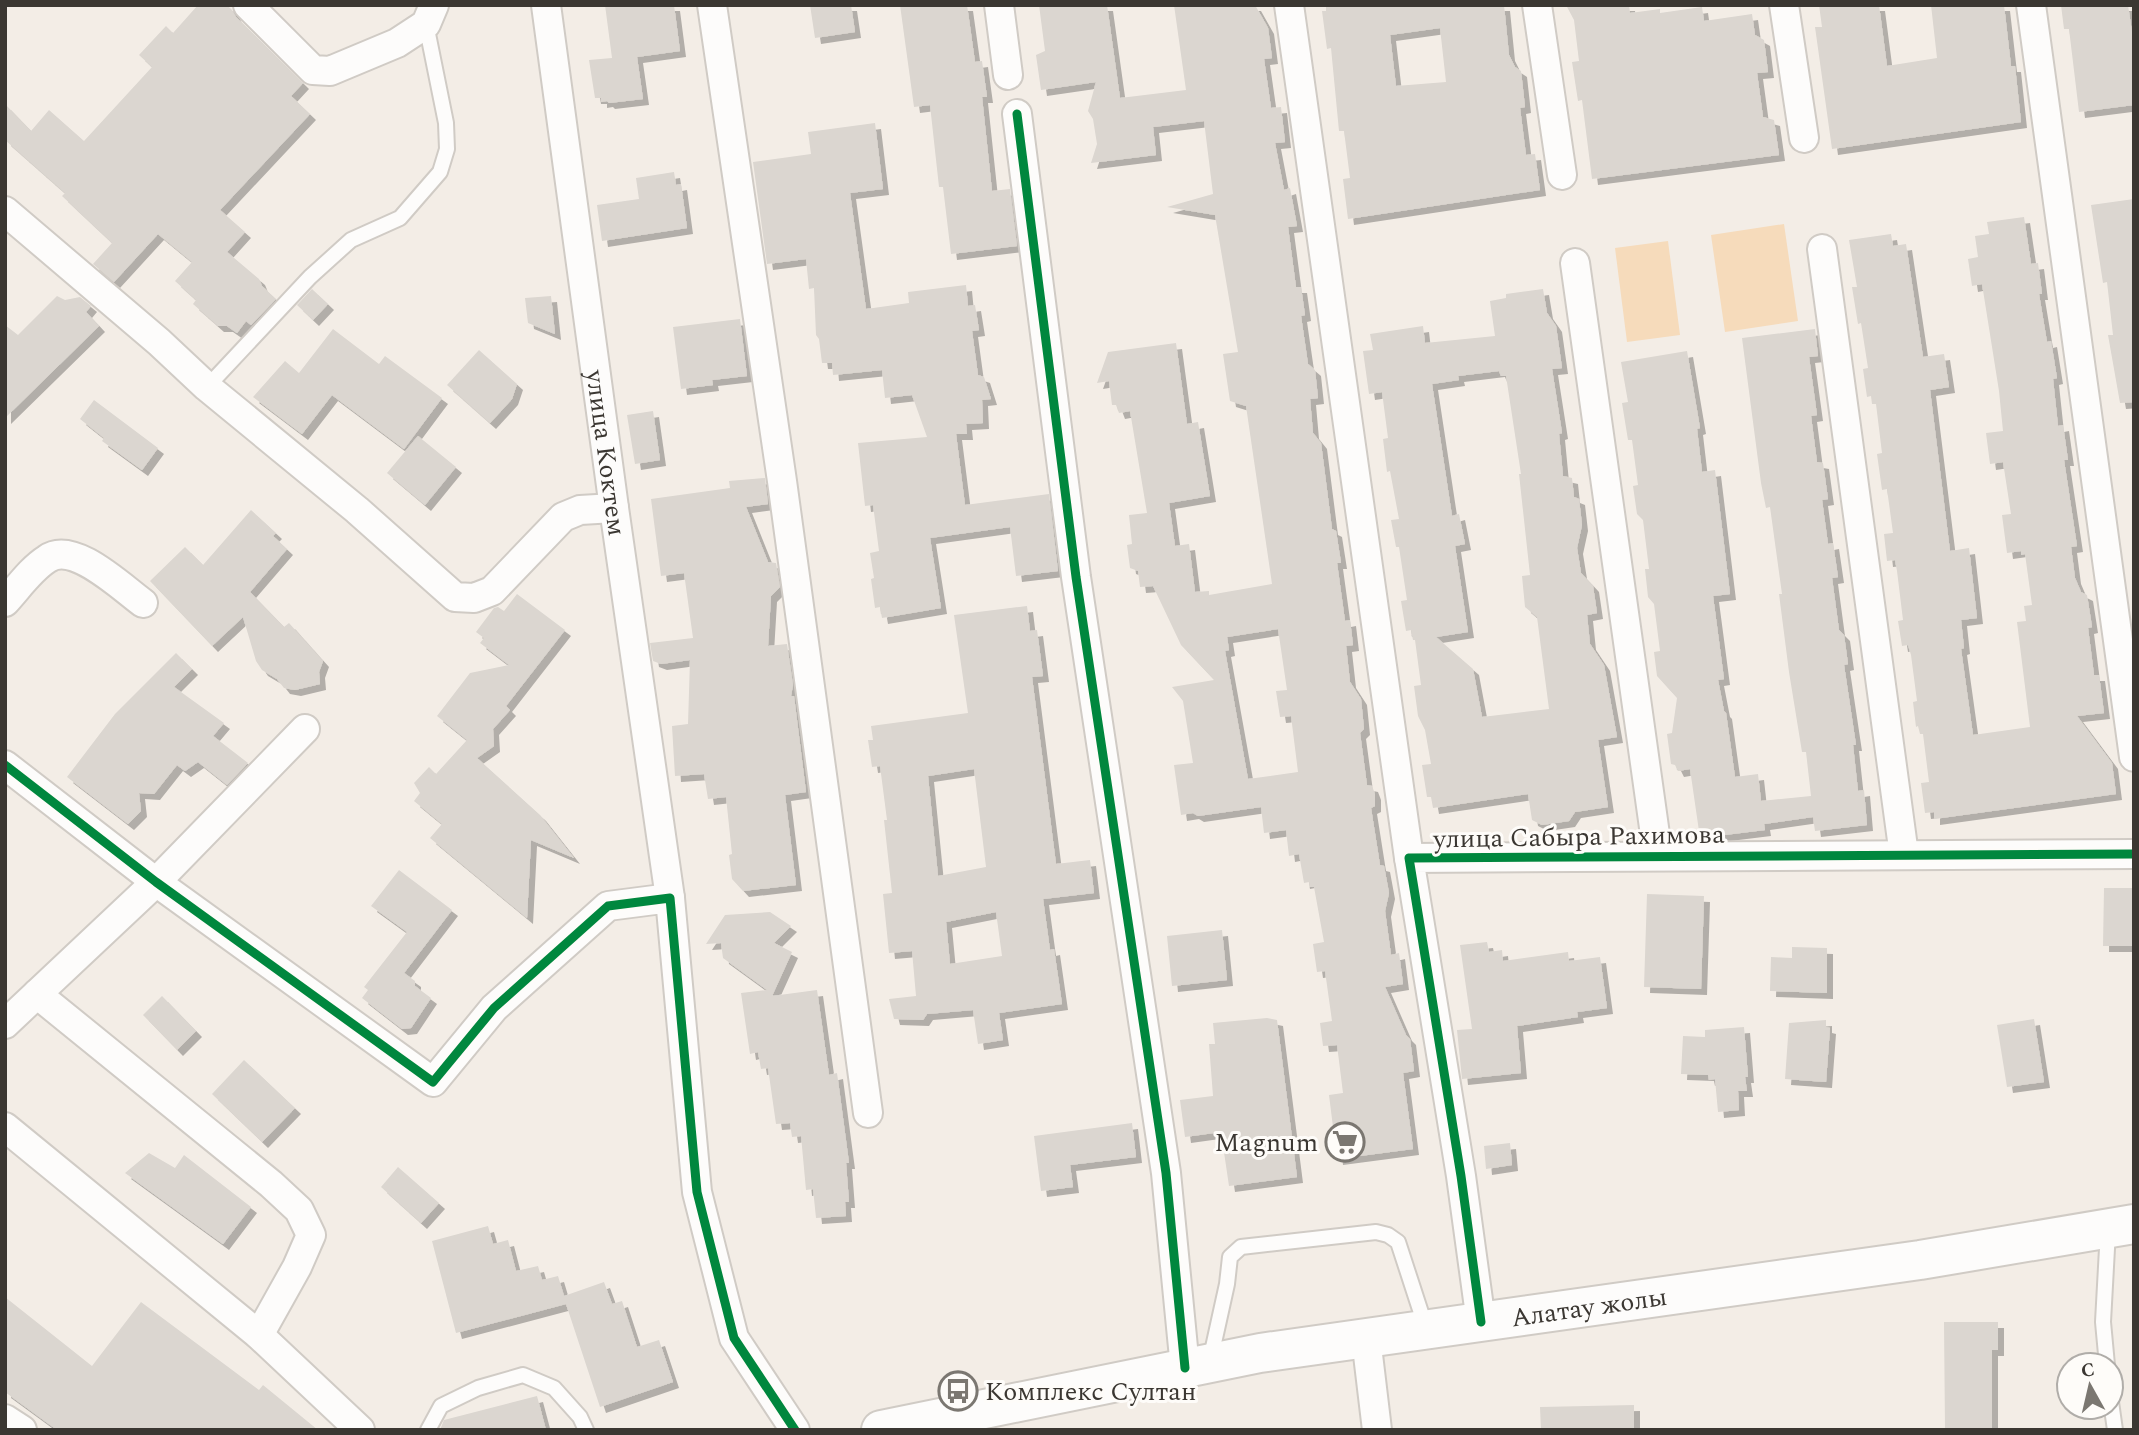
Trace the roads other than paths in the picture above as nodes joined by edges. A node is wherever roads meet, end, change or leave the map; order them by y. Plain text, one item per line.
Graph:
1 (248, 5) edge
2 (546, 5) edge
3 (712, 5) edge
4 (999, 5) edge
5 (1289, 5) edge
6 (1537, 5) edge
7 (1784, 5) edge
8 (2031, 5) edge
9 (430, 14) edge
10 (1008, 75) dead end
11 (1017, 114) dead end
12 (1804, 138) dead end
13 (1562, 175) dead end
14 (5, 211) edge
15 (1822, 249) dead end
16 (1575, 263) dead end
17 (207, 387) junction
18 (614, 508) junction
19 (5, 601) edge
20 (143, 603) dead end
21 (305, 729) dead end
22 (2134, 757) edge
23 (5, 765) edge
24 (2134, 854) edge
25 (1904, 855) junction
26 (1658, 856) junction
27 (1409, 859) junction
28 (156, 882) junction
29 (670, 898) junction
30 (37, 994) junction
31 (5, 1024) edge
32 (868, 1112) dead end
33 (5, 1127) edge
34 (2121, 1226) edge
35 (1480, 1322) junction
36 (1426, 1329) junction
37 (259, 1335) junction
38 (1366, 1338) junction
39 (2106, 1351) edge
40 (1197, 1365) junction
41 (5, 1419) edge
42 (22, 1430) edge
43 (360, 1430) edge
44 (428, 1430) edge
45 (586, 1430) edge
46 (794, 1430) edge
47 (881, 1430) edge
48 (1377, 1430) edge

1 - 9 street
2 - 18 street, улица Коктем
3 - 32 street
4 - 10 street
5 - 27 street
6 - 13 street
7 - 12 street
8 - 22 street
9 - 17 lane
11 - 40 street
14 - 17 street
15 - 25 street
16 - 26 street
17 - 18 street
18 - 29 street, улица Коктем
19 - 20 street
21 - 28 street
23 - 28 street
24 - 25 street, улица Сабыра Рахимова
25 - 26 street, улица Сабыра Рахимова
26 - 27 street, улица Сабыра Рахимова
27 - 35 street, улица Сабыра Рахимова
28 - 29 street
28 - 30 street
29 - 46 street, улица Коктем
30 - 31 street
30 - 37 street
33 - 37 street
34 - 35 main road, Алатау жолы
34 - 39 lane
35 - 36 main road, Алатау жолы
36 - 38 main road, Алатау жолы
36 - 40 lane
37 - 43 street
38 - 40 main road, Алатау жолы
38 - 48 street
40 - 47 main road, Алатау жолы
41 - 42 street
44 - 45 lane

